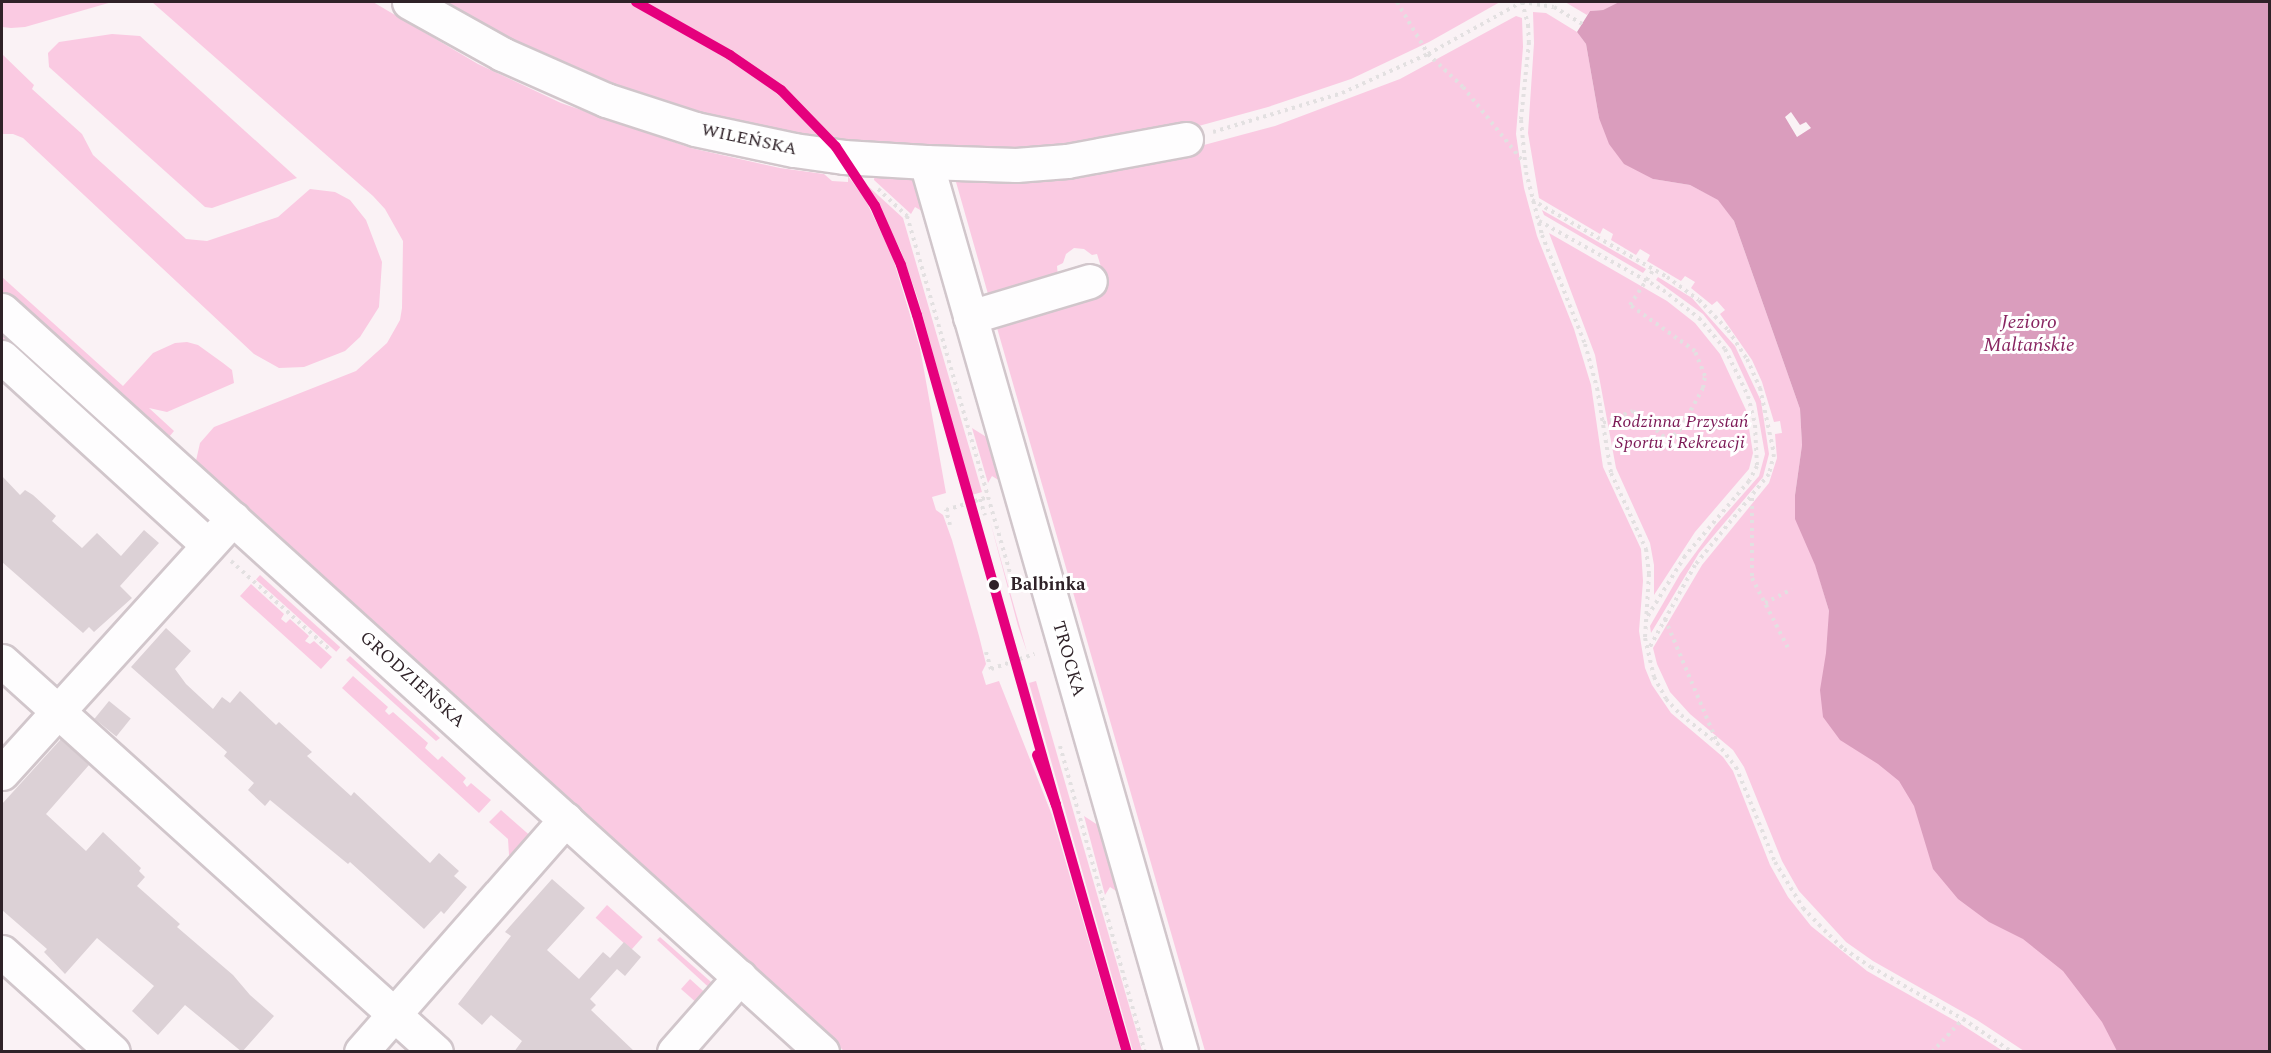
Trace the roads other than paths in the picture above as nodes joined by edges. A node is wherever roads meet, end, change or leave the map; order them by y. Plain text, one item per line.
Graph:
1 (410, 2) edge
2 (1186, 139) road end
3 (926, 162) junction
4 (1090, 280) dead end
5 (2, 310) edge
6 (970, 317) junction
7 (2, 357) edge
8 (233, 518) junction
9 (208, 545) junction
10 (2, 661) edge
11 (58, 710) junction
12 (2, 773) edge
13 (566, 819) junction
14 (2, 952) edge
15 (740, 977) junction
16 (395, 1015) junction
17 (113, 1052) edge
18 (361, 1052) edge
19 (436, 1052) edge
20 (674, 1052) edge
21 (822, 1052) edge
22 (1181, 1052) edge

1 - 3 street, WILEŃSKA
2 - 3 street, WILEŃSKA
3 - 6 street, TROCKA
4 - 6 street
5 - 8 street, GRODZIEŃSKA
6 - 22 street, TROCKA
7 - 9 street
8 - 9 street
8 - 13 street, GRODZIEŃSKA
9 - 11 street
10 - 11 street
11 - 12 street
11 - 16 street
13 - 15 street, GRODZIEŃSKA
13 - 16 street
14 - 17 street
15 - 20 street
15 - 21 street, GRODZIEŃSKA
16 - 18 street
16 - 19 street

